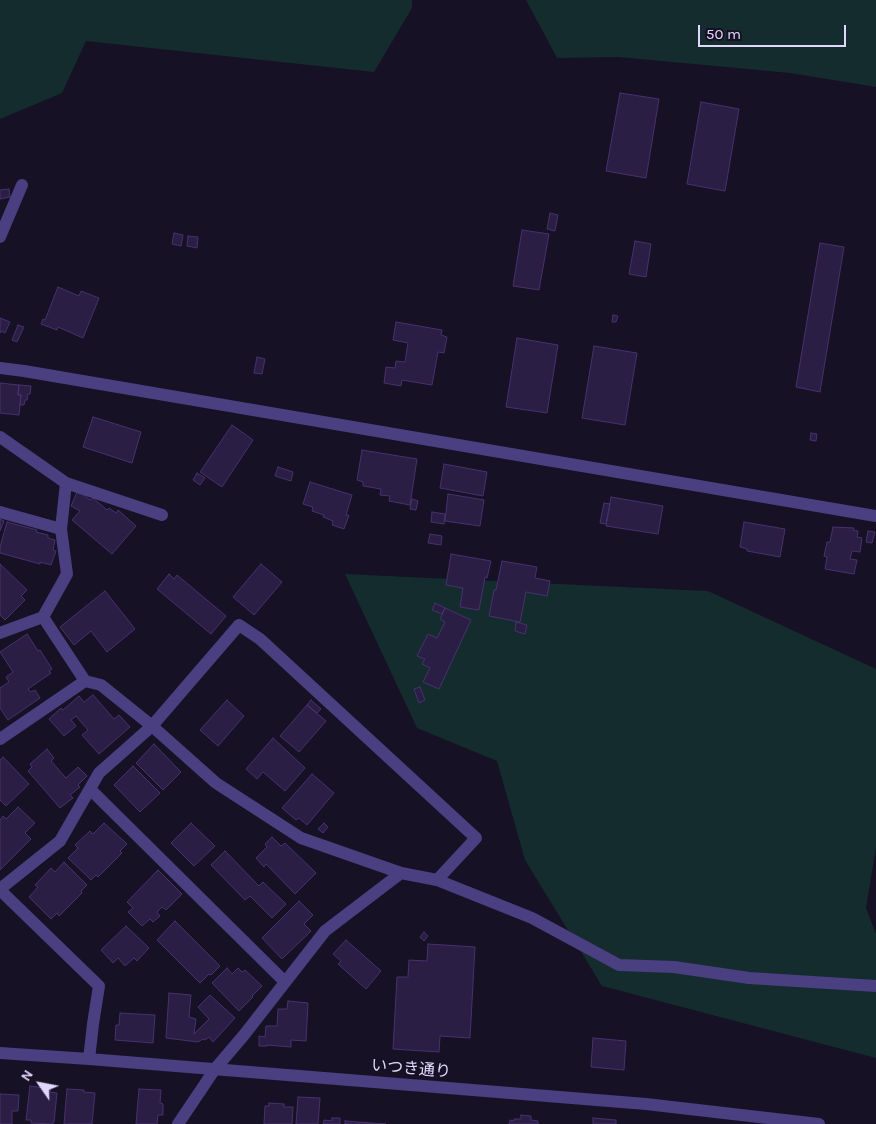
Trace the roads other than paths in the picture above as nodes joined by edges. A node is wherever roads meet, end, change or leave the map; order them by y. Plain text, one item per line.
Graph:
1 (22, 185) dead end
2 (0, 237) edge
3 (0, 368) edge
4 (0, 437) edge
5 (66, 483) junction
6 (0, 512) edge
7 (162, 515) dead end
8 (876, 516) edge
9 (61, 529) junction
10 (43, 617) junction
11 (0, 633) edge
12 (85, 681) junction
13 (152, 726) junction
14 (0, 739) edge
15 (90, 789) junction
16 (401, 873) junction
17 (437, 880) junction
18 (0, 889) edge
19 (285, 982) junction
20 (876, 986) edge
21 (0, 1053) edge
22 (89, 1059) junction
23 (215, 1069) junction
24 (784, 1122) edge
25 (178, 1124) edge
26 (819, 1124) edge

1 - 2 street
3 - 8 street
4 - 5 street
5 - 7 street
5 - 9 street
6 - 9 street
9 - 10 street
10 - 11 street
10 - 12 street
12 - 13 street
12 - 14 street
13 - 15 street
13 - 16 street
13 - 17 street
15 - 18 street
15 - 19 street
16 - 17 street
16 - 19 street
17 - 20 street
18 - 22 street
19 - 23 street
21 - 22 street, いつき通り
22 - 23 street, いつき通り
23 - 24 street, いつき通り
23 - 25 street
24 - 26 street, いつき通り

